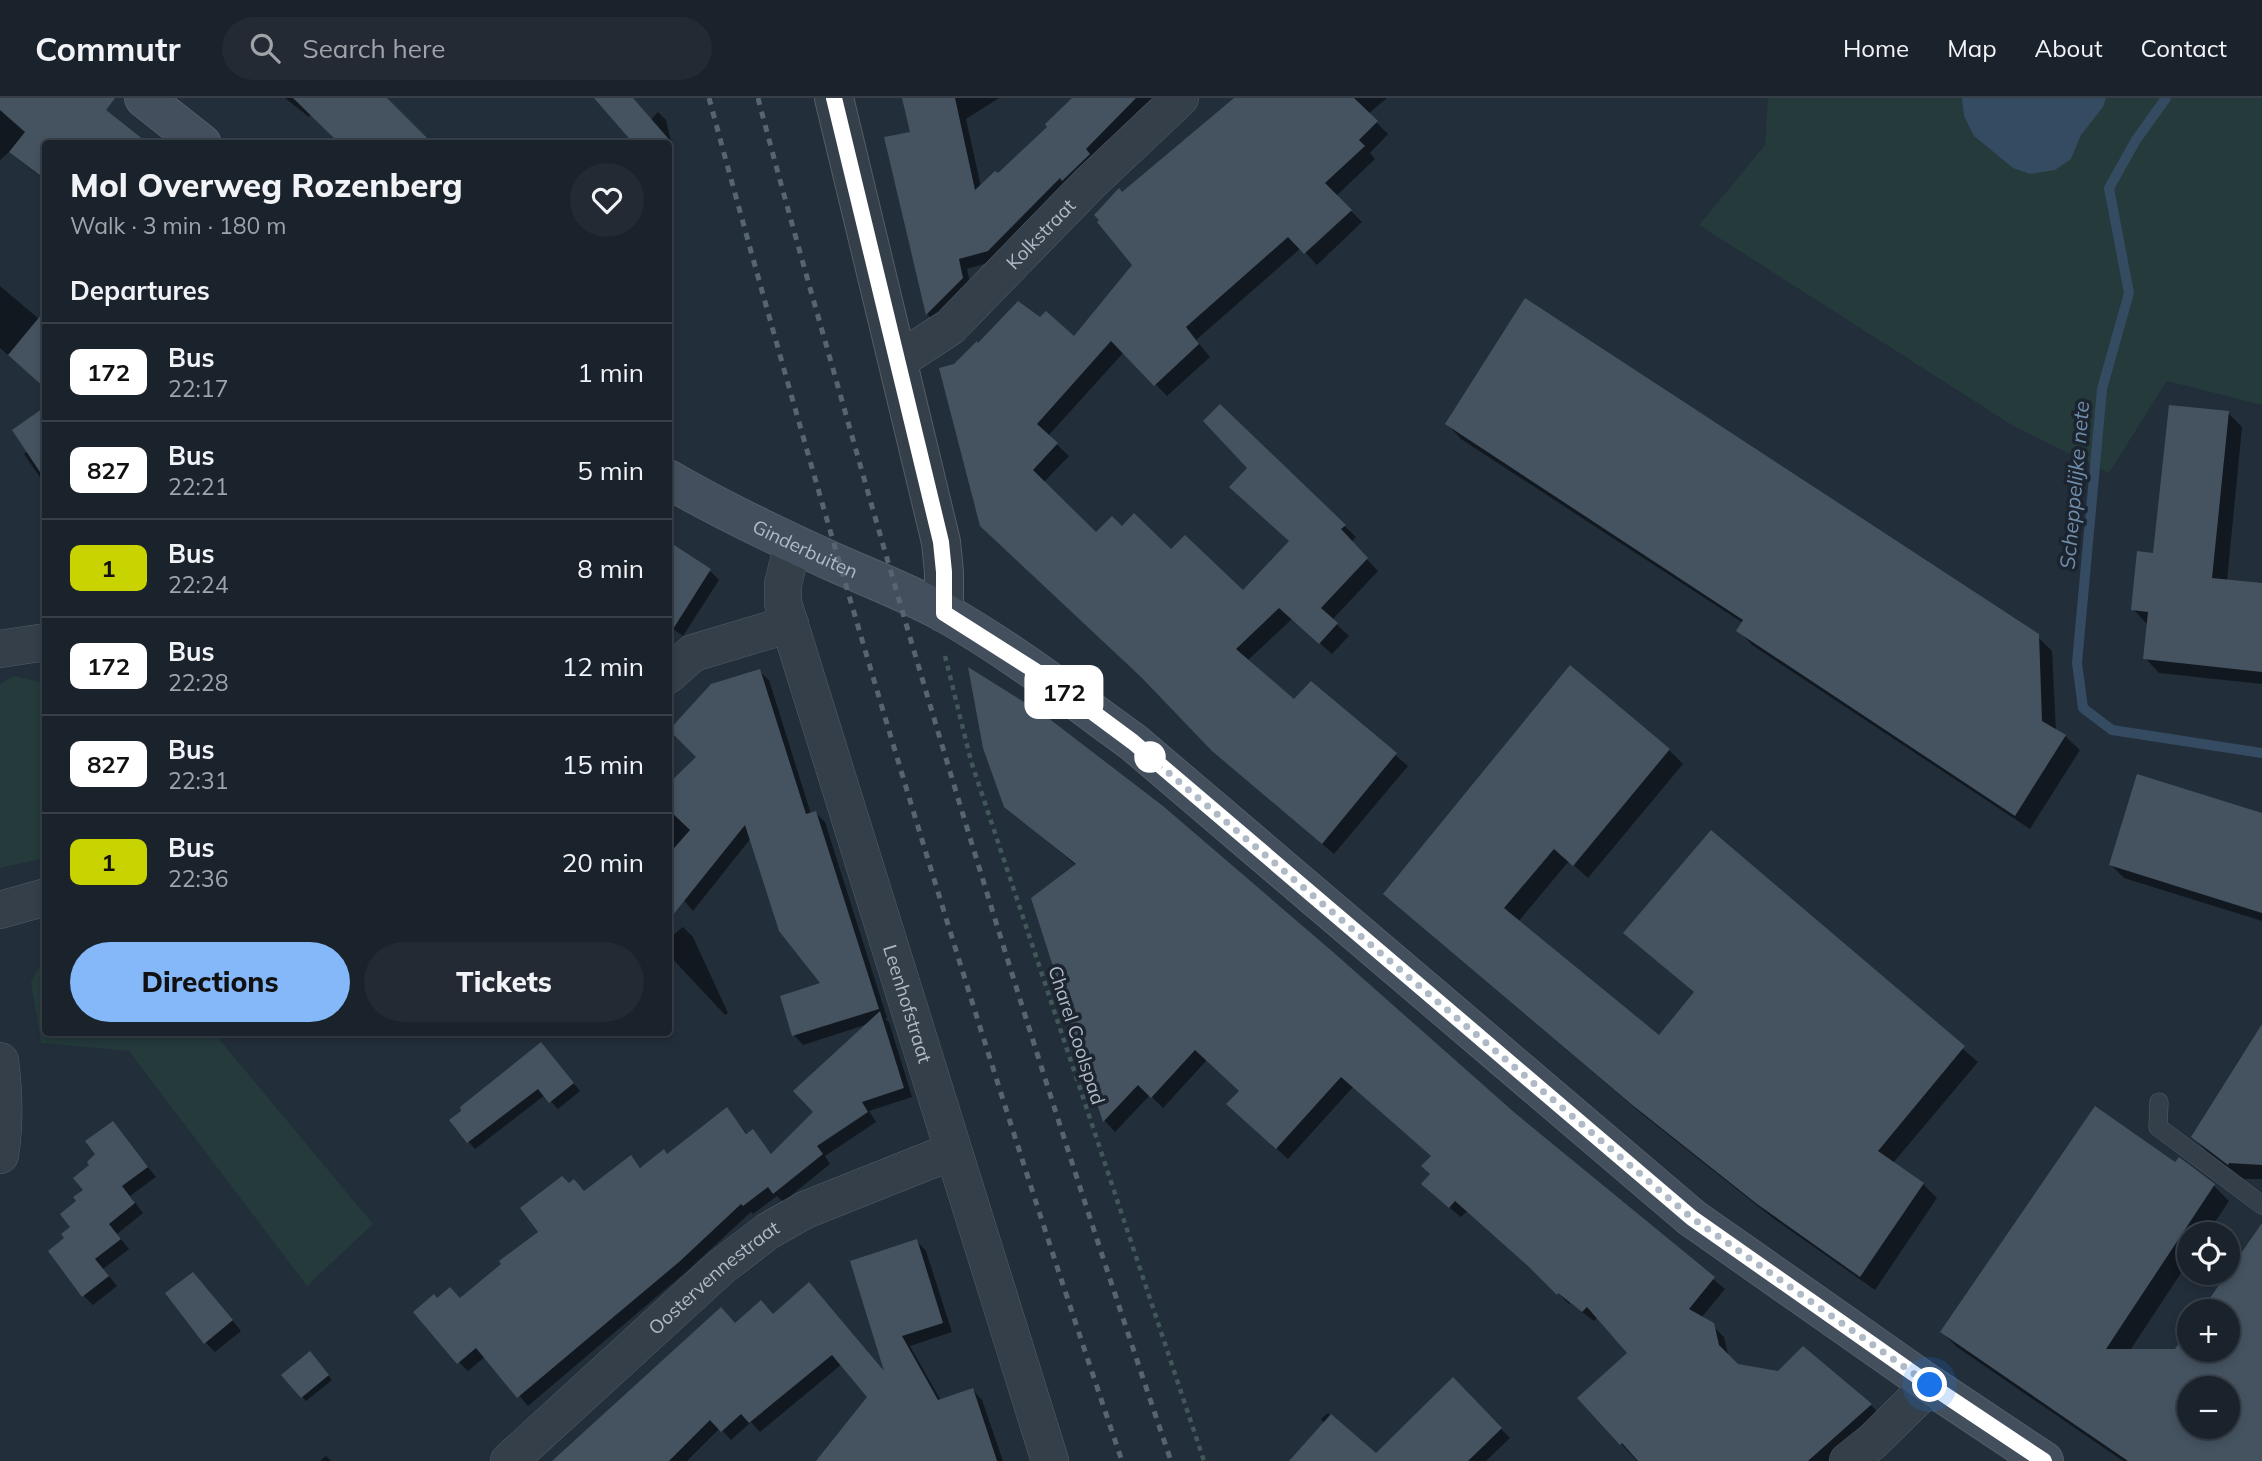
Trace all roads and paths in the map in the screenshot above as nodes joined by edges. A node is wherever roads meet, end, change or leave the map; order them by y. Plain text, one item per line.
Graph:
1 (144, 98) edge
2 (834, 98) edge
3 (1180, 98) edge
4 (197, 140) edge
5 (898, 362) junction
6 (672, 482) edge
7 (793, 544) junction
8 (944, 613) junction
9 (790, 624) junction
10 (42, 643) edge
11 (0, 649) edge
12 (672, 671) edge
13 (42, 898) edge
14 (0, 910) edge
15 (0, 1060) edge
16 (2159, 1102) dead end
17 (954, 1151) junction
18 (0, 1155) edge
19 (2262, 1205) edge
20 (1930, 1385) junction
21 (509, 1461) edge
22 (1050, 1461) edge
23 (1204, 1461) edge
24 (1848, 1461) edge
25 (2044, 1461) edge

1 - 4 main road
2 - 5 street
3 - 5 street, Kolkstraat
5 - 8 street
6 - 7 main road, Ginderbuiten
7 - 8 main road, Ginderbuiten
7 - 9 street, Leenhofstraat
8 - 20 main road, Ginderbuiten
8 - 23 path, Charel Coolspad
9 - 12 street
9 - 17 street, Leenhofstraat
10 - 11 street
13 - 14 street
15 - 18 street
16 - 19 lane
17 - 21 street, Oostervennestraat
17 - 22 street, Leenhofstraat
20 - 24 street
20 - 25 main road, Ginderbuiten

